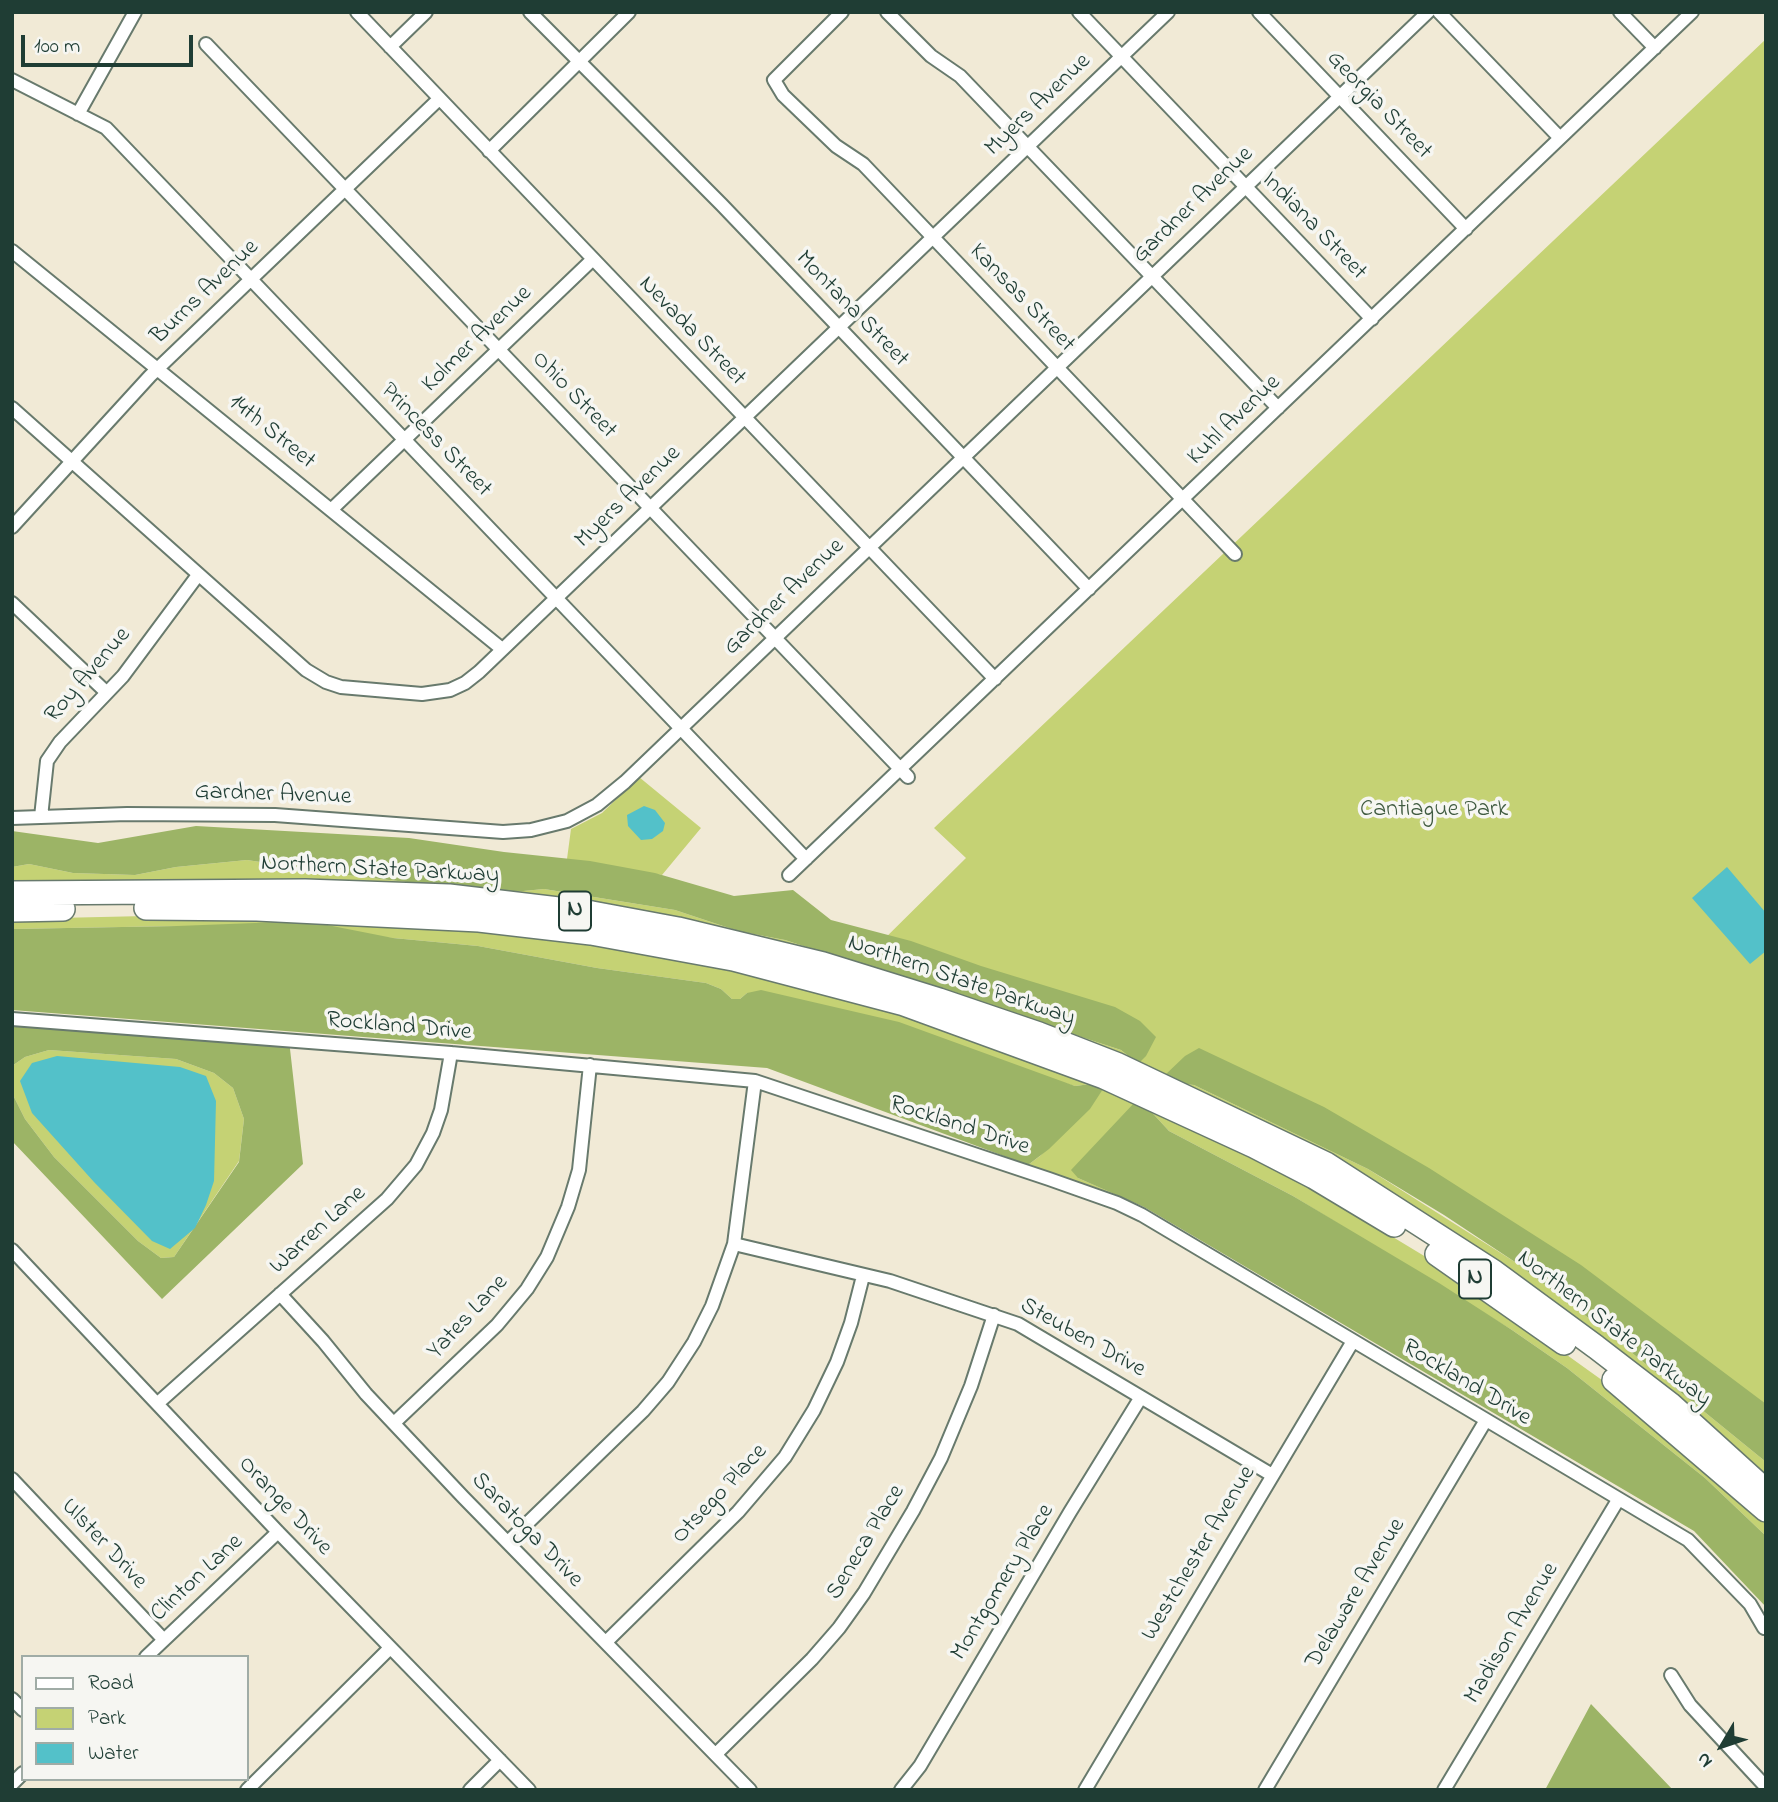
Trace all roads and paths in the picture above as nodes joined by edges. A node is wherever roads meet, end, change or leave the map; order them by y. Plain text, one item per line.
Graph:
1 (135, 12) edge
2 (357, 12) edge
3 (426, 12) edge
4 (530, 12) edge
5 (629, 12) edge
6 (842, 12) edge
7 (887, 12) edge
8 (1079, 12) edge
9 (1168, 12) edge
10 (1259, 12) edge
11 (1428, 12) edge
12 (1439, 12) edge
13 (1620, 12) edge
14 (1692, 12) edge
15 (206, 44) dead end
16 (390, 47) junction
17 (1655, 48) junction
18 (1121, 57) junction
19 (580, 61) junction
20 (12, 80) edge
21 (1339, 96) junction
22 (439, 99) junction
23 (78, 114) junction
24 (1560, 138) junction
25 (1027, 147) junction
26 (489, 151) junction
27 (1245, 186) junction
28 (345, 189) junction
29 (1466, 229) junction
30 (933, 237) junction
31 (12, 251) edge
32 (593, 259) junction
33 (1151, 276) junction
34 (251, 279) junction
35 (1372, 319) junction
36 (838, 327) junction
37 (499, 349) junction
38 (1057, 367) junction
39 (158, 368) junction
40 (12, 408) edge
41 (1278, 408) junction
42 (744, 417) junction
43 (404, 439) junction
44 (963, 457) junction
45 (72, 461) junction
46 (1183, 499) junction
47 (650, 508) junction
48 (331, 510) junction
49 (12, 527) edge
50 (868, 547) junction
51 (1235, 554) dead end
52 (198, 575) junction
53 (1089, 589) junction
54 (556, 598) junction
55 (12, 603) edge
56 (775, 638) junction
57 (502, 649) junction
58 (995, 679) junction
59 (106, 692) junction
60 (680, 728) junction
61 (904, 773) junction
62 (41, 817) junction
63 (12, 818) edge
64 (806, 859) junction
65 (789, 875) dead end
66 (12, 894) edge
67 (12, 909) edge
68 (12, 1019) edge
69 (452, 1053) junction
70 (590, 1065) junction
71 (1110, 1070) junction
72 (755, 1081) junction
73 (1156, 1091) junction
74 (734, 1244) junction
75 (12, 1250) edge
76 (863, 1276) junction
77 (279, 1294) junction
78 (994, 1315) junction
79 (1353, 1341) junction
80 (1141, 1397) junction
81 (158, 1403) junction
82 (1486, 1420) junction
83 (394, 1423) junction
84 (1272, 1475) junction
85 (12, 1479) edge
86 (1766, 1491) edge
87 (1618, 1500) junction
88 (1766, 1510) edge
89 (278, 1532) junction
90 (508, 1542) junction
91 (1764, 1628) dead end
92 (164, 1640) junction
93 (606, 1642) junction
94 (390, 1648) junction
95 (148, 1655) edge
96 (1671, 1675) dead end
97 (716, 1754) junction
98 (500, 1760) junction
99 (1766, 1787) edge
100 (247, 1790) edge
101 (470, 1790) edge
102 (529, 1790) edge
103 (750, 1790) edge
104 (901, 1790) edge
105 (1084, 1790) edge
106 (1265, 1790) edge
107 (1444, 1790) edge

1 - 23 street
2 - 16 street, Nevada Street
3 - 16 street
4 - 19 street, Montana Street
5 - 19 street
6 - 30 street, Kansas Street
7 - 25 street
8 - 18 street, Indiana Street
9 - 18 street, Myers Avenue
10 - 21 street, Georgia Street
11 - 21 street, Gardner Avenue
12 - 24 street
13 - 17 street
14 - 17 street, Kuhl Avenue
15 - 28 street, Ohio Street
16 - 22 street, Nevada Street
17 - 24 street, Kuhl Avenue
18 - 25 street, Myers Avenue
18 - 27 street, Indiana Street
19 - 26 street
19 - 36 street, Montana Street
20 - 23 street, Princess Street
21 - 27 street, Gardner Avenue
21 - 29 street, Georgia Street
22 - 26 street, Nevada Street
22 - 28 street, Burns Avenue
23 - 34 street, Princess Street
24 - 29 street, Kuhl Avenue
25 - 30 street, Myers Avenue
25 - 33 street
26 - 32 street, Nevada Street
27 - 33 street, Gardner Avenue
27 - 35 street, Indiana Street
28 - 34 street, Burns Avenue
28 - 37 street, Ohio Street
29 - 35 street, Kuhl Avenue
30 - 36 street, Myers Avenue
30 - 38 street, Kansas Street
31 - 39 street, 14th Street
32 - 37 street, Kolmer Avenue
32 - 42 street, Nevada Street
33 - 38 street, Gardner Avenue
33 - 41 street
34 - 39 street, Burns Avenue
34 - 43 street, Princess Street
35 - 41 street, Kuhl Avenue
36 - 42 street, Myers Avenue
36 - 44 street, Montana Street
37 - 43 street, Kolmer Avenue
37 - 47 street, Ohio Street
38 - 44 street, Gardner Avenue
38 - 46 street, Kansas Street
39 - 45 street, Burns Avenue
39 - 48 street, 14th Street
40 - 45 street, Myers Avenue
41 - 46 street, Kuhl Avenue
42 - 47 street, Myers Avenue
42 - 50 street, Nevada Street
43 - 48 street, Kolmer Avenue
43 - 54 street, Princess Street
44 - 50 street, Gardner Avenue
44 - 53 street, Montana Street
45 - 49 street, Burns Avenue
45 - 52 street, Myers Avenue
46 - 51 street, Kansas Street
46 - 53 street, Kuhl Avenue
47 - 54 street, Myers Avenue
47 - 56 street, Ohio Street
48 - 57 street, 14th Street
50 - 56 street, Gardner Avenue
50 - 58 street, Nevada Street
52 - 57 street, Myers Avenue
52 - 59 street, Roy Avenue
53 - 58 street, Kuhl Avenue
54 - 57 street, Myers Avenue
54 - 60 street, Princess Street
55 - 59 street
56 - 60 street, Gardner Avenue
56 - 61 street, Ohio Street
58 - 61 street, Kuhl Avenue
59 - 62 street, Roy Avenue
60 - 62 street, Gardner Avenue
60 - 64 street, Princess Street
61 - 64 street, Kuhl Avenue
62 - 63 street, Gardner Avenue
64 - 65 street, Kuhl Avenue
66 - 71 highway, Northern State Parkway / N
67 - 71 highway, Northern State Parkway / N
68 - 69 street, Rockland Drive
69 - 70 street, Rockland Drive
69 - 77 street, Warren Lane
70 - 72 street, Rockland Drive
70 - 83 street, Yates Lane
71 - 73 highway, Northern State Parkway / N
72 - 74 street
72 - 79 street, Rockland Drive
73 - 86 highway, Northern State Parkway / N
73 - 88 highway, Northern State Parkway / N
74 - 76 street, Steuben Drive
74 - 90 street
75 - 81 street, Orange Drive
76 - 78 street, Steuben Drive
76 - 93 street, Otsego Place
77 - 81 street, Warren Lane
77 - 83 street, Saratoga Drive
78 - 80 street, Steuben Drive
78 - 97 street, Seneca Place
79 - 82 street, Rockland Drive
79 - 84 street, Westchester Avenue
80 - 84 street, Steuben Drive
80 - 104 street, Montgomery Place
81 - 89 street, Orange Drive
82 - 87 street, Rockland Drive
82 - 106 street, Delaware Avenue
83 - 90 street, Saratoga Drive
84 - 105 street, Westchester Avenue
85 - 92 street, Ulster Drive
87 - 91 street, Rockland Drive
87 - 107 street, Madison Avenue
89 - 92 street, Clinton Lane
89 - 94 street, Orange Drive
90 - 93 street, Saratoga Drive
92 - 95 street, Clinton Lane
93 - 97 street, Saratoga Drive
94 - 98 street, Orange Drive
94 - 100 street
96 - 99 street
97 - 103 street, Saratoga Drive
98 - 101 street
98 - 102 street, Orange Drive

